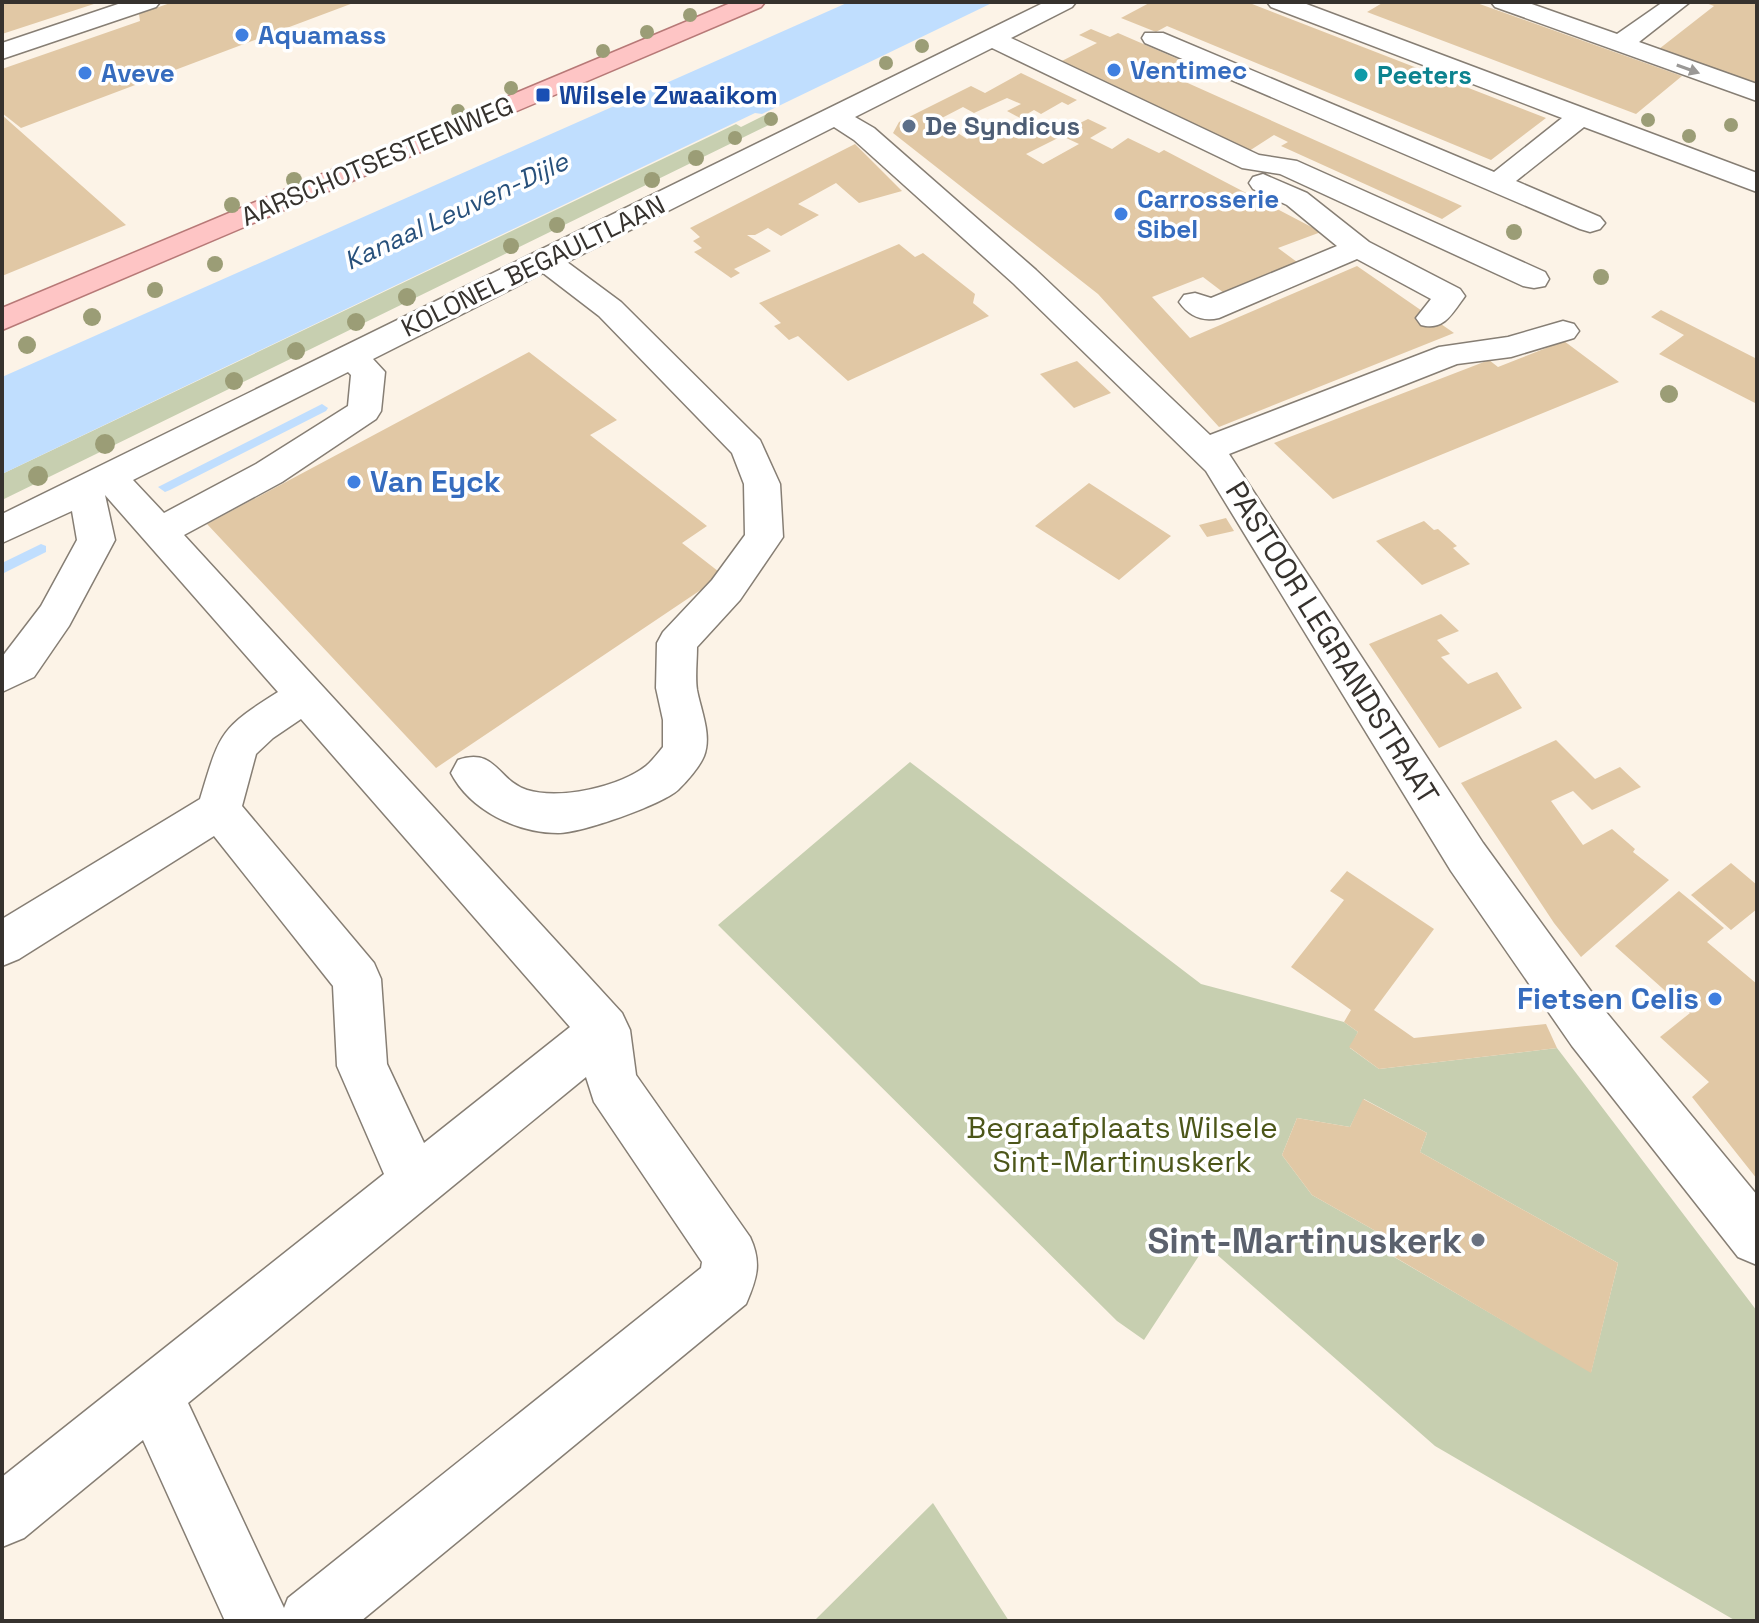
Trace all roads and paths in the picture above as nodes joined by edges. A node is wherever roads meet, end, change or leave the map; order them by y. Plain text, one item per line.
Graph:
1 (148, 2) edge
2 (753, 2) edge
3 (1064, 2) edge
4 (1279, 2) edge
5 (1348, 2) edge
6 (1503, 2) edge
7 (1578, 2) edge
8 (1678, 2) edge
9 (1552, 20) junction
10 (1154, 38) dead end
11 (1427, 41) dead end
12 (983, 42) junction
13 (1620, 44) junction
14 (2, 51) edge
15 (1757, 93) edge
16 (835, 116) junction
17 (1581, 116) junction
18 (1497, 183) junction
19 (1757, 183) edge
20 (1590, 223) dead end
21 (1358, 248) junction
22 (545, 260) junction
23 (1534, 279) dead end
24 (1195, 302) dead end
25 (1432, 318) dead end
26 (2, 320) edge
27 (1563, 331) dead end
28 (350, 356) junction
29 (1205, 450) junction
30 (97, 482) junction
31 (2, 530) edge
32 (159, 532) junction
33 (2, 676) edge
34 (305, 696) junction
35 (473, 773) dead end
36 (219, 810) junction
37 (2, 944) edge
38 (605, 1030) junction
39 (415, 1182) junction
40 (1757, 1238) edge
41 (153, 1395) junction
42 (2, 1516) edge
43 (258, 1621) edge
44 (311, 1621) edge

1 - 14 street
2 - 26 main road, AARSCHOTSESTEENWEG
3 - 12 street, KOLONEL BEGAULTLAAN
4 - 17 street
5 - 11 street
6 - 9 street
7 - 9 street
8 - 13 street
9 - 13 street
10 - 18 street
12 - 16 street, KOLONEL BEGAULTLAAN
12 - 21 street
12 - 23 street
13 -> 15 street
16 - 22 street, KOLONEL BEGAULTLAAN
16 - 29 street, PASTOOR LEGRANDSTRAAT
17 - 18 street
17 - 19 street
18 - 20 street
21 - 24 street
21 - 25 street
22 - 28 street, KOLONEL BEGAULTLAAN
22 - 35 street
27 - 29 street
28 - 30 street, KOLONEL BEGAULTLAAN
28 - 32 street
29 - 40 street, PASTOOR LEGRANDSTRAAT
30 - 31 street, KOLONEL BEGAULTLAAN
30 - 32 street
30 - 33 street
32 - 34 street
34 - 36 street
34 - 38 street
36 - 37 street
36 - 39 street
38 - 39 street
38 - 44 street
39 - 41 street
41 - 42 street
41 - 43 street

